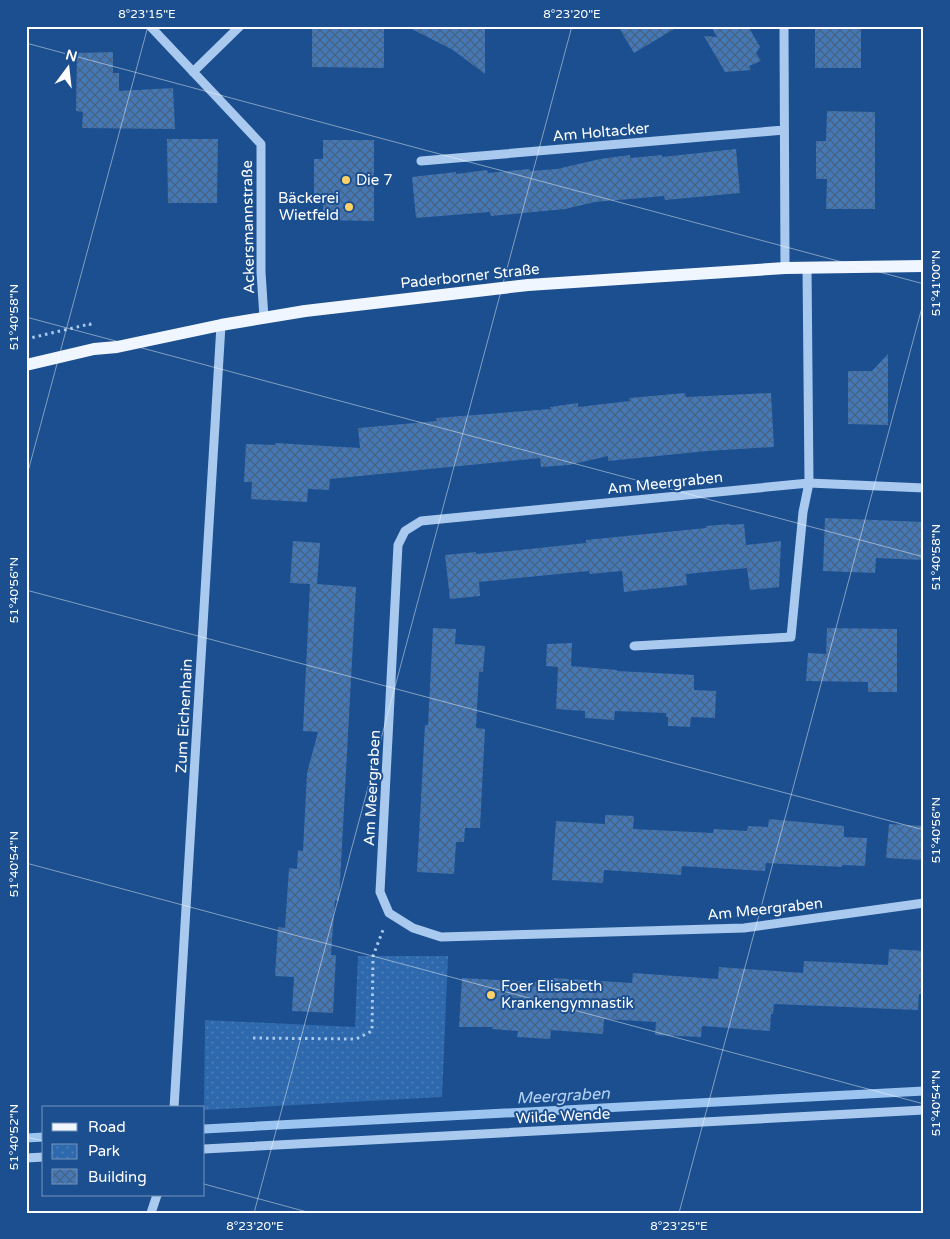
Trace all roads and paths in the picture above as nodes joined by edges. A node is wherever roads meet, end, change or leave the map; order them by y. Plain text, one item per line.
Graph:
1 (150, 26) edge
2 (240, 26) edge
3 (784, 26) edge
4 (194, 72) junction
5 (784, 130) junction
6 (421, 160) dead end
7 (924, 266) edge
8 (807, 267) junction
9 (785, 268) junction
10 (264, 318) junction
11 (221, 325) junction
12 (26, 366) edge
13 (809, 483) junction
14 (924, 488) edge
15 (634, 646) dead end
16 (924, 903) edge
17 (389, 913) junction
18 (253, 1038) dead end
19 (174, 1106) edge
20 (924, 1110) edge
21 (205, 1149) edge
22 (26, 1158) edge
23 (42, 1158) edge
24 (157, 1196) edge
25 (151, 1213) edge

1 - 4 street, Ackersmannstraße
2 - 4 street
3 - 5 street
4 - 10 street, Ackersmannstraße
5 - 6 street, Am Holtacker
5 - 9 street
7 - 8 main road, Paderborner Straße
8 - 9 main road, Paderborner Straße
8 - 13 street
9 - 10 main road, Paderborner Straße
10 - 11 main road, Paderborner Straße
11 - 12 main road, Paderborner Straße
11 - 19 street, Zum Eichenhain
13 - 14 street, Am Meergraben
13 - 15 street
13 - 17 street, Am Meergraben
16 - 17 street, Am Meergraben
17 - 18 path
20 - 21 street, Wilde Wende
22 - 23 street
24 - 25 street

